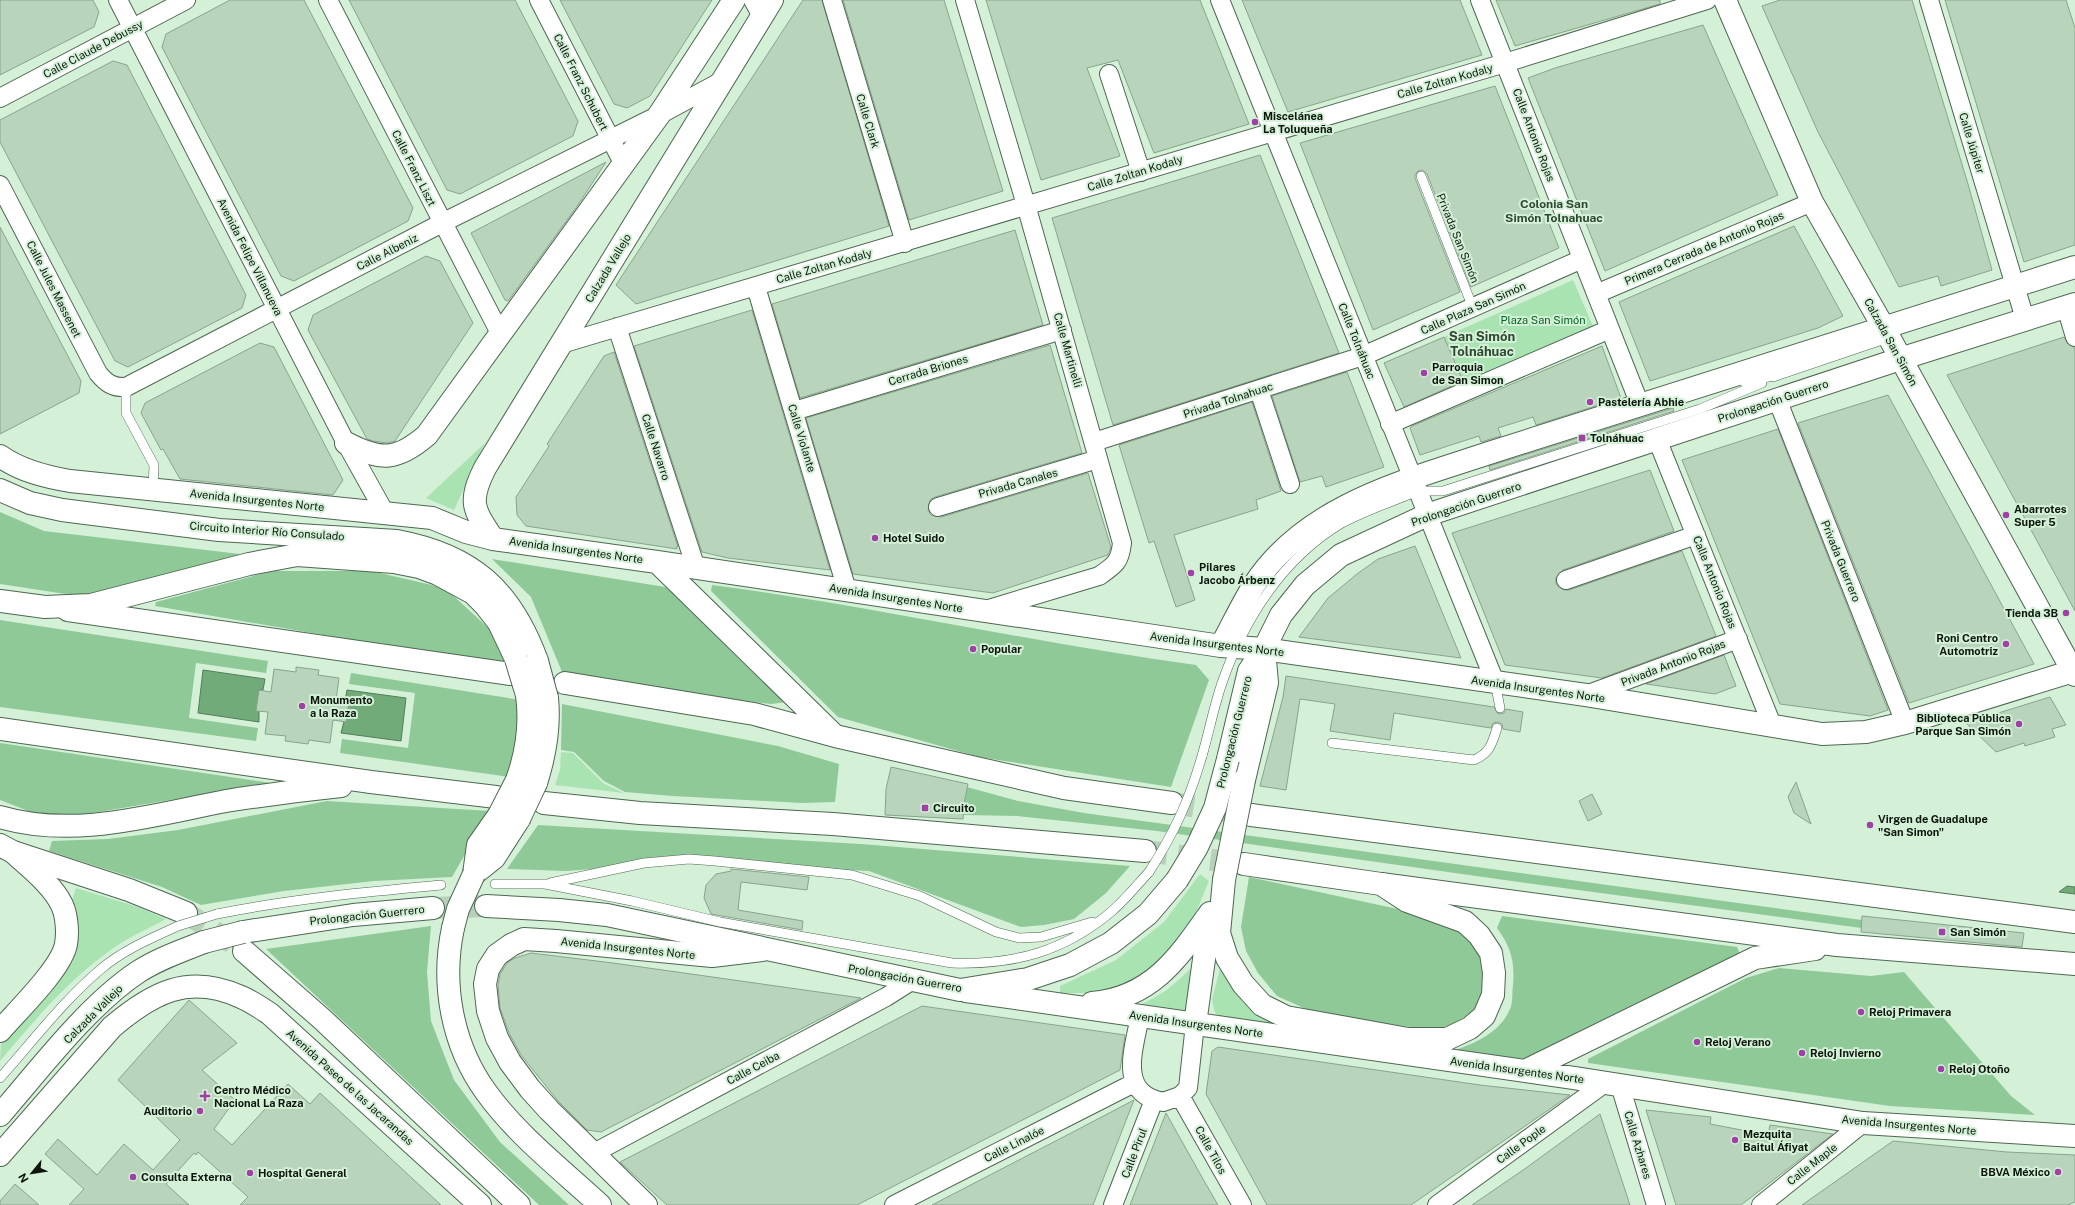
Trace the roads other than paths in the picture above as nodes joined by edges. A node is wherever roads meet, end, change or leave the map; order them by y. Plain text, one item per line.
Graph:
1 (118, 0) edge
2 (186, 0) edge
3 (328, 0) edge
4 (539, 0) edge
5 (734, 0) edge
6 (832, 0) edge
7 (965, 0) edge
8 (1220, 0) edge
9 (1480, 0) edge
10 (1707, 0) edge
11 (1725, 0) edge
12 (1929, 0) edge
13 (762, 5) edge
14 (132, 28) junction
15 (1506, 63) junction
16 (1109, 74) dead end
17 (720, 82) junction
18 (0, 98) edge
19 (659, 115) junction
20 (1273, 132) junction
21 (610, 139) junction
22 (624, 165) junction
23 (1141, 172) junction
24 (1421, 176) dead end
25 (0, 185) edge
26 (1812, 202) junction
27 (1026, 205) junction
28 (442, 223) junction
29 (905, 243) junction
30 (1582, 259) junction
31 (2075, 267) edge
32 (2075, 277) edge
33 (756, 287) junction
34 (2019, 293) junction
35 (1596, 294) junction
36 (2070, 305) edge
37 (1473, 308) junction
38 (277, 309) junction
39 (2025, 319) junction
40 (617, 327) junction
41 (1610, 329) junction
42 (1062, 330) junction
43 (1890, 333) junction
44 (501, 335) junction
45 (2075, 337) edge
46 (561, 344) junction
47 (1363, 356) junction
48 (1900, 359) junction
49 (1778, 375) junction
50 (121, 388) junction
51 (1259, 390) junction
52 (1777, 400) junction
53 (1640, 405) junction
54 (794, 411) junction
55 (1390, 424) junction
56 (1657, 439) junction
57 (346, 443) junction
58 (1096, 451) junction
59 (0, 456) edge
60 (1290, 484) dead end
61 (1415, 484) junction
62 (0, 490) edge
63 (153, 490) junction
64 (938, 507) dead end
65 (385, 513) junction
66 (1427, 515) junction
67 (1696, 535) junction
68 (493, 539) junction
69 (657, 562) junction
70 (696, 568) junction
71 (1566, 580) dead end
72 (847, 590) junction
73 (0, 601) edge
74 (45, 607) junction
75 (982, 610) junction
76 (1738, 639) junction
77 (1229, 647) junction
78 (1264, 649) junction
79 (522, 665) junction
80 (2074, 672) edge
81 (1495, 682) junction
82 (565, 683) dead end
83 (1586, 695) junction
84 (1500, 708) dead end
85 (1905, 723) junction
86 (1772, 724) junction
87 (1497, 728) dead end
88 (0, 729) edge
89 (835, 736) junction
90 (1332, 742) dead end
91 (371, 782) junction
92 (544, 803) dead end
93 (1172, 803) tunnel mouth
94 (505, 810) junction
95 (1251, 814) tunnel mouth
96 (0, 817) edge
97 (6, 848) edge
98 (1147, 862) junction
99 (1244, 864) tunnel mouth
100 (495, 884) dead end
101 (545, 884) junction
102 (1224, 884) junction
103 (1381, 884) junction
104 (441, 885) dead end
105 (486, 906) tunnel mouth
106 (433, 908) tunnel mouth
107 (1210, 913) junction
108 (182, 919) junction
109 (1100, 920) junction
110 (302, 922) joint
111 (2075, 922) edge
112 (244, 941) junction
113 (1837, 945) junction
114 (762, 950) junction
115 (2075, 964) edge
116 (913, 980) junction
117 (209, 986) joint
118 (960, 990) junction
119 (1067, 1006) junction
120 (1140, 1016) junction
121 (1195, 1024) junction
122 (0, 1031) edge
123 (1525, 1071) junction
124 (0, 1078) edge
125 (1134, 1083) junction
126 (1613, 1084) junction
127 (1180, 1096) junction
128 (1154, 1100) junction
129 (0, 1115) edge
130 (1864, 1123) junction
131 (2075, 1136) edge
132 (592, 1154) junction
133 (0, 1156) edge
134 (480, 1205) edge
135 (519, 1205) edge
136 (600, 1205) edge
137 (646, 1205) edge
138 (894, 1205) edge
139 (1113, 1205) edge
140 (1242, 1205) edge
141 (1437, 1205) edge
142 (1656, 1205) edge
143 (1761, 1205) edge

1 - 14 street, Avenida Felipe Villanueva
2 - 14 street, Calle Claude Debussy
3 - 28 street, Calle Franz Liszt
4 - 21 street, Calle Franz Schubert
5 - 19 main road
6 - 29 street, Calle Clark
7 - 27 street, Calle Martinelli
8 - 20 street, Calle Tolnáhuac
9 - 15 street, Calle Antonio Rojas
10 - 15 street, Calle Zoltan Kodaly
11 - 26 main road, Calzada San Simón
12 - 34 street, Calle Júpiter
13 - 17 main road, Calzada Vallejo
14 - 18 street, Calle Claude Debussy
14 - 38 street, Avenida Felipe Villanueva
15 - 20 street, Calle Zoltan Kodaly
15 - 30 street, Calle Antonio Rojas
16 - 23 street
17 - 19 street, Calle Albeniz
17 - 46 main road, Calzada Vallejo
19 - 21 street, Calle Albeniz
19 - 22 main road
20 - 23 street, Calle Zoltan Kodaly
20 - 47 street, Calle Tolnáhuac
21 - 22 street, Calle Franz Schubert
21 - 28 street, Calle Albeniz
22 - 44 main road
23 - 27 street, Calle Zoltan Kodaly
24 - 37 lane, Privada San Simón
25 - 50 street, Calle Jules Massenet
26 - 35 street, Primera Cerrada de Antonio Rojas
26 - 43 main road, Calzada San Simón
27 - 29 street, Calle Zoltan Kodaly
27 - 42 street, Calle Martinelli
28 - 38 street, Calle Albeniz
28 - 44 street, Calle Franz Liszt
29 - 33 street, Calle Zoltan Kodaly
30 - 35 street, Calle Antonio Rojas
30 - 37 street, Calle Plaza San Simón
31 - 34 main road
32 - 34 lane
33 - 40 street, Calle Zoltan Kodaly
33 - 54 street, Calle Violante
34 - 39 street, Calle Júpiter
34 - 43 main road
35 - 41 street, Calle Antonio Rojas
36 - 39 main road, Prolongación Guerrero
36 - 45 street
37 - 47 street, Calle Plaza San Simón
38 - 50 street, Calle Albeniz
38 - 57 street, Avenida Felipe Villanueva
39 - 48 main road, Prolongación Guerrero
40 - 46 street, Calle Zoltan Kodaly
40 - 70 street, Calle Navarro
41 - 53 street, Calle Antonio Rojas
41 - 55 street
42 - 54 street, Cerrada Briones
42 - 58 street, Calle Martinelli
43 - 48 main road, Calzada San Simón
43 - 49 lane
43 - 53 main road
44 - 57 main road
46 - 68 main road, Calzada Vallejo
47 - 51 street, Privada Tolnahuac
47 - 55 street, Calle Tolnáhuac
48 - 52 main road, Prolongación Guerrero
48 - 80 main road, Calzada San Simón
49 - 61 lane
49 - 61 lane
50 - 63 lane
51 - 58 street, Privada Tolnahuac
51 - 60 street
52 - 56 main road, Prolongación Guerrero
52 - 85 street, Privada Guerrero
53 - 61 main road
54 - 72 street, Calle Violante
55 - 61 street, Calle Tolnáhuac
56 - 66 main road, Prolongación Guerrero
56 - 67 street, Calle Antonio Rojas
57 - 65 street, Avenida Felipe Villanueva
58 - 64 street, Privada Canales
58 - 75 street, Calle Martinelli
59 - 63 main road, Avenida Insurgentes Norte
61 - 66 street, Calle Tolnáhuac
61 - 77 main road
62 - 79 main road, Circuito Interior Río Consulado
63 - 65 main road, Avenida Insurgentes Norte
65 - 68 main road, Avenida Insurgentes Norte
66 - 78 main road, Prolongación Guerrero
66 - 81 street, Calle Tolnáhuac
67 - 71 street
67 - 76 street, Calle Antonio Rojas
68 - 69 main road, Avenida Insurgentes Norte
69 - 70 main road, Avenida Insurgentes Norte
69 - 89 main road
70 - 72 main road, Avenida Insurgentes Norte
72 - 75 main road, Avenida Insurgentes Norte
73 - 74 main road
74 - 79 main road
74 - 79 main road
75 - 77 main road, Avenida Insurgentes Norte
76 - 83 street, Privada Antonio Rojas
76 - 86 street, Calle Antonio Rojas
77 - 78 main road, Avenida Insurgentes Norte
77 - 98 lane, bridge
78 - 81 main road, Avenida Insurgentes Norte
78 - 102 main road, bridge
78 - 118 main road, Prolongación Guerrero, bridge
79 - 94 main road, bridge
80 - 85 main road, Avenida Insurgentes Norte
81 - 83 main road, Avenida Insurgentes Norte
81 - 84 lane
82 - 89 main road
83 - 86 main road, Avenida Insurgentes Norte
85 - 86 main road, Avenida Insurgentes Norte
87 - 90 lane
88 - 91 main road
89 - 93 main road
91 - 94 main road
91 - 96 main road
92 - 98 main road
94 - 136 main road, bridge
95 - 111 main road
97 - 108 main road
97 - 122 main road
98 - 109 lane
99 - 103 main road
100 - 101 lane
101 - 109 lane
101 - 109 lane
102 - 103 main road
102 - 107 main road
103 - 113 main road
104 - 108 lane, bridge
105 - 114 main road, Prolongación Guerrero
106 - 110 main road, Prolongación Guerrero
107 - 119 main road
107 - 121 main road
108 - 124 lane
110 - 112 main road, Calzada Vallejo
112 - 129 main road, Calzada Vallejo, bridge
112 - 135 main road
113 - 115 main road
113 - 123 main road
114 - 116 main road, Prolongación Guerrero
114 - 132 main road, Avenida Insurgentes Norte
116 - 118 main road, Prolongación Guerrero
116 - 132 street, Calle Ceiba
117 - 133 main road, Calzada Vallejo
117 - 134 main road, Avenida Paseo de las Jacarandas
118 - 119 main road, Avenida Insurgentes Norte
119 - 120 main road, Avenida Insurgentes Norte
120 - 121 main road, Avenida Insurgentes Norte
120 - 125 street
121 - 123 main road, Avenida Insurgentes Norte
121 - 127 street
123 - 126 main road, Avenida Insurgentes Norte
125 - 128 street
125 - 138 street, Calle Linalóe
126 - 130 main road, Avenida Insurgentes Norte
126 - 141 street, Calle Pople
126 - 142 street, Calle Azhares
127 - 128 street
127 - 140 street, Calle Tilos
128 - 139 street, Calle Pirul
130 - 131 main road, Avenida Insurgentes Norte
130 - 143 street, Calle Maple
132 - 137 main road

